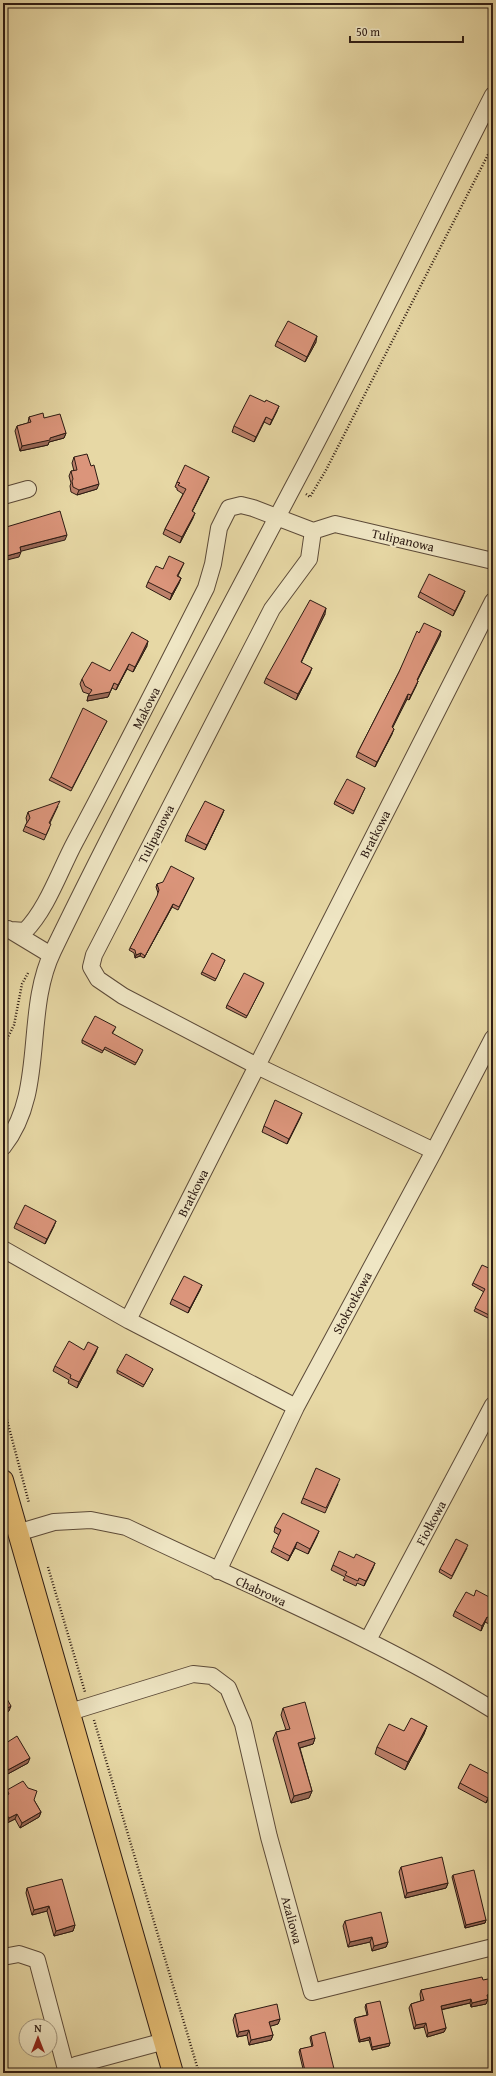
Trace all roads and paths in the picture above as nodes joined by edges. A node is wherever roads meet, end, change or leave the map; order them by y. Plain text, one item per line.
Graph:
1 (493, 95) edge
2 (493, 145) edge
3 (294, 486) junction
4 (28, 489) dead end
5 (3, 496) edge
6 (277, 517) junction
7 (313, 531) junction
8 (493, 561) edge
9 (493, 602) edge
10 (7, 929) edge
11 (45, 952) junction
12 (493, 1038) edge
13 (3, 1047) edge
14 (257, 1066) junction
15 (3, 1147) edge
16 (434, 1151) junction
17 (3, 1249) edge
18 (128, 1320) junction
19 (3, 1405) edge
20 (493, 1405) edge
21 (296, 1407) junction
22 (3, 1483) edge
23 (36, 1527) junction
24 (17, 1534) junction
25 (46, 1563) dead end
26 (218, 1571) junction
27 (368, 1640) junction
28 (90, 1707) junction
29 (493, 1710) edge
30 (70, 1712) junction
31 (493, 1947) edge
32 (3, 1957) edge
33 (165, 2041) junction
34 (68, 2073) edge
35 (173, 2073) edge
36 (199, 2073) edge

1 - 3 street
2 - 3 path
3 - 6 street
4 - 5 street
6 - 7 street
6 - 10 street, Makowa
6 - 11 street
7 - 8 street, Tulipanowa
7 - 14 street, Tulipanowa
9 - 14 street, Bratkowa
10 - 11 street
11 - 13 path
11 - 15 street
12 - 16 street, Stokrotkowa
14 - 16 street
14 - 18 street, Bratkowa
16 - 21 street, Stokrotkowa
17 - 18 street
18 - 21 street
19 - 23 path
20 - 27 street, Fiołkowa
21 - 26 street, Stokrotkowa
22 - 24 main road
23 - 24 street, Chabrowa
23 - 26 street, Chabrowa
24 - 30 main road
25 - 28 path
26 - 27 street, Chabrowa
27 - 29 street, Chabrowa
28 - 30 street
28 - 31 street, Azaliowa
28 - 36 path
30 - 33 main road
32 - 34 street
33 - 34 street
33 - 35 main road

